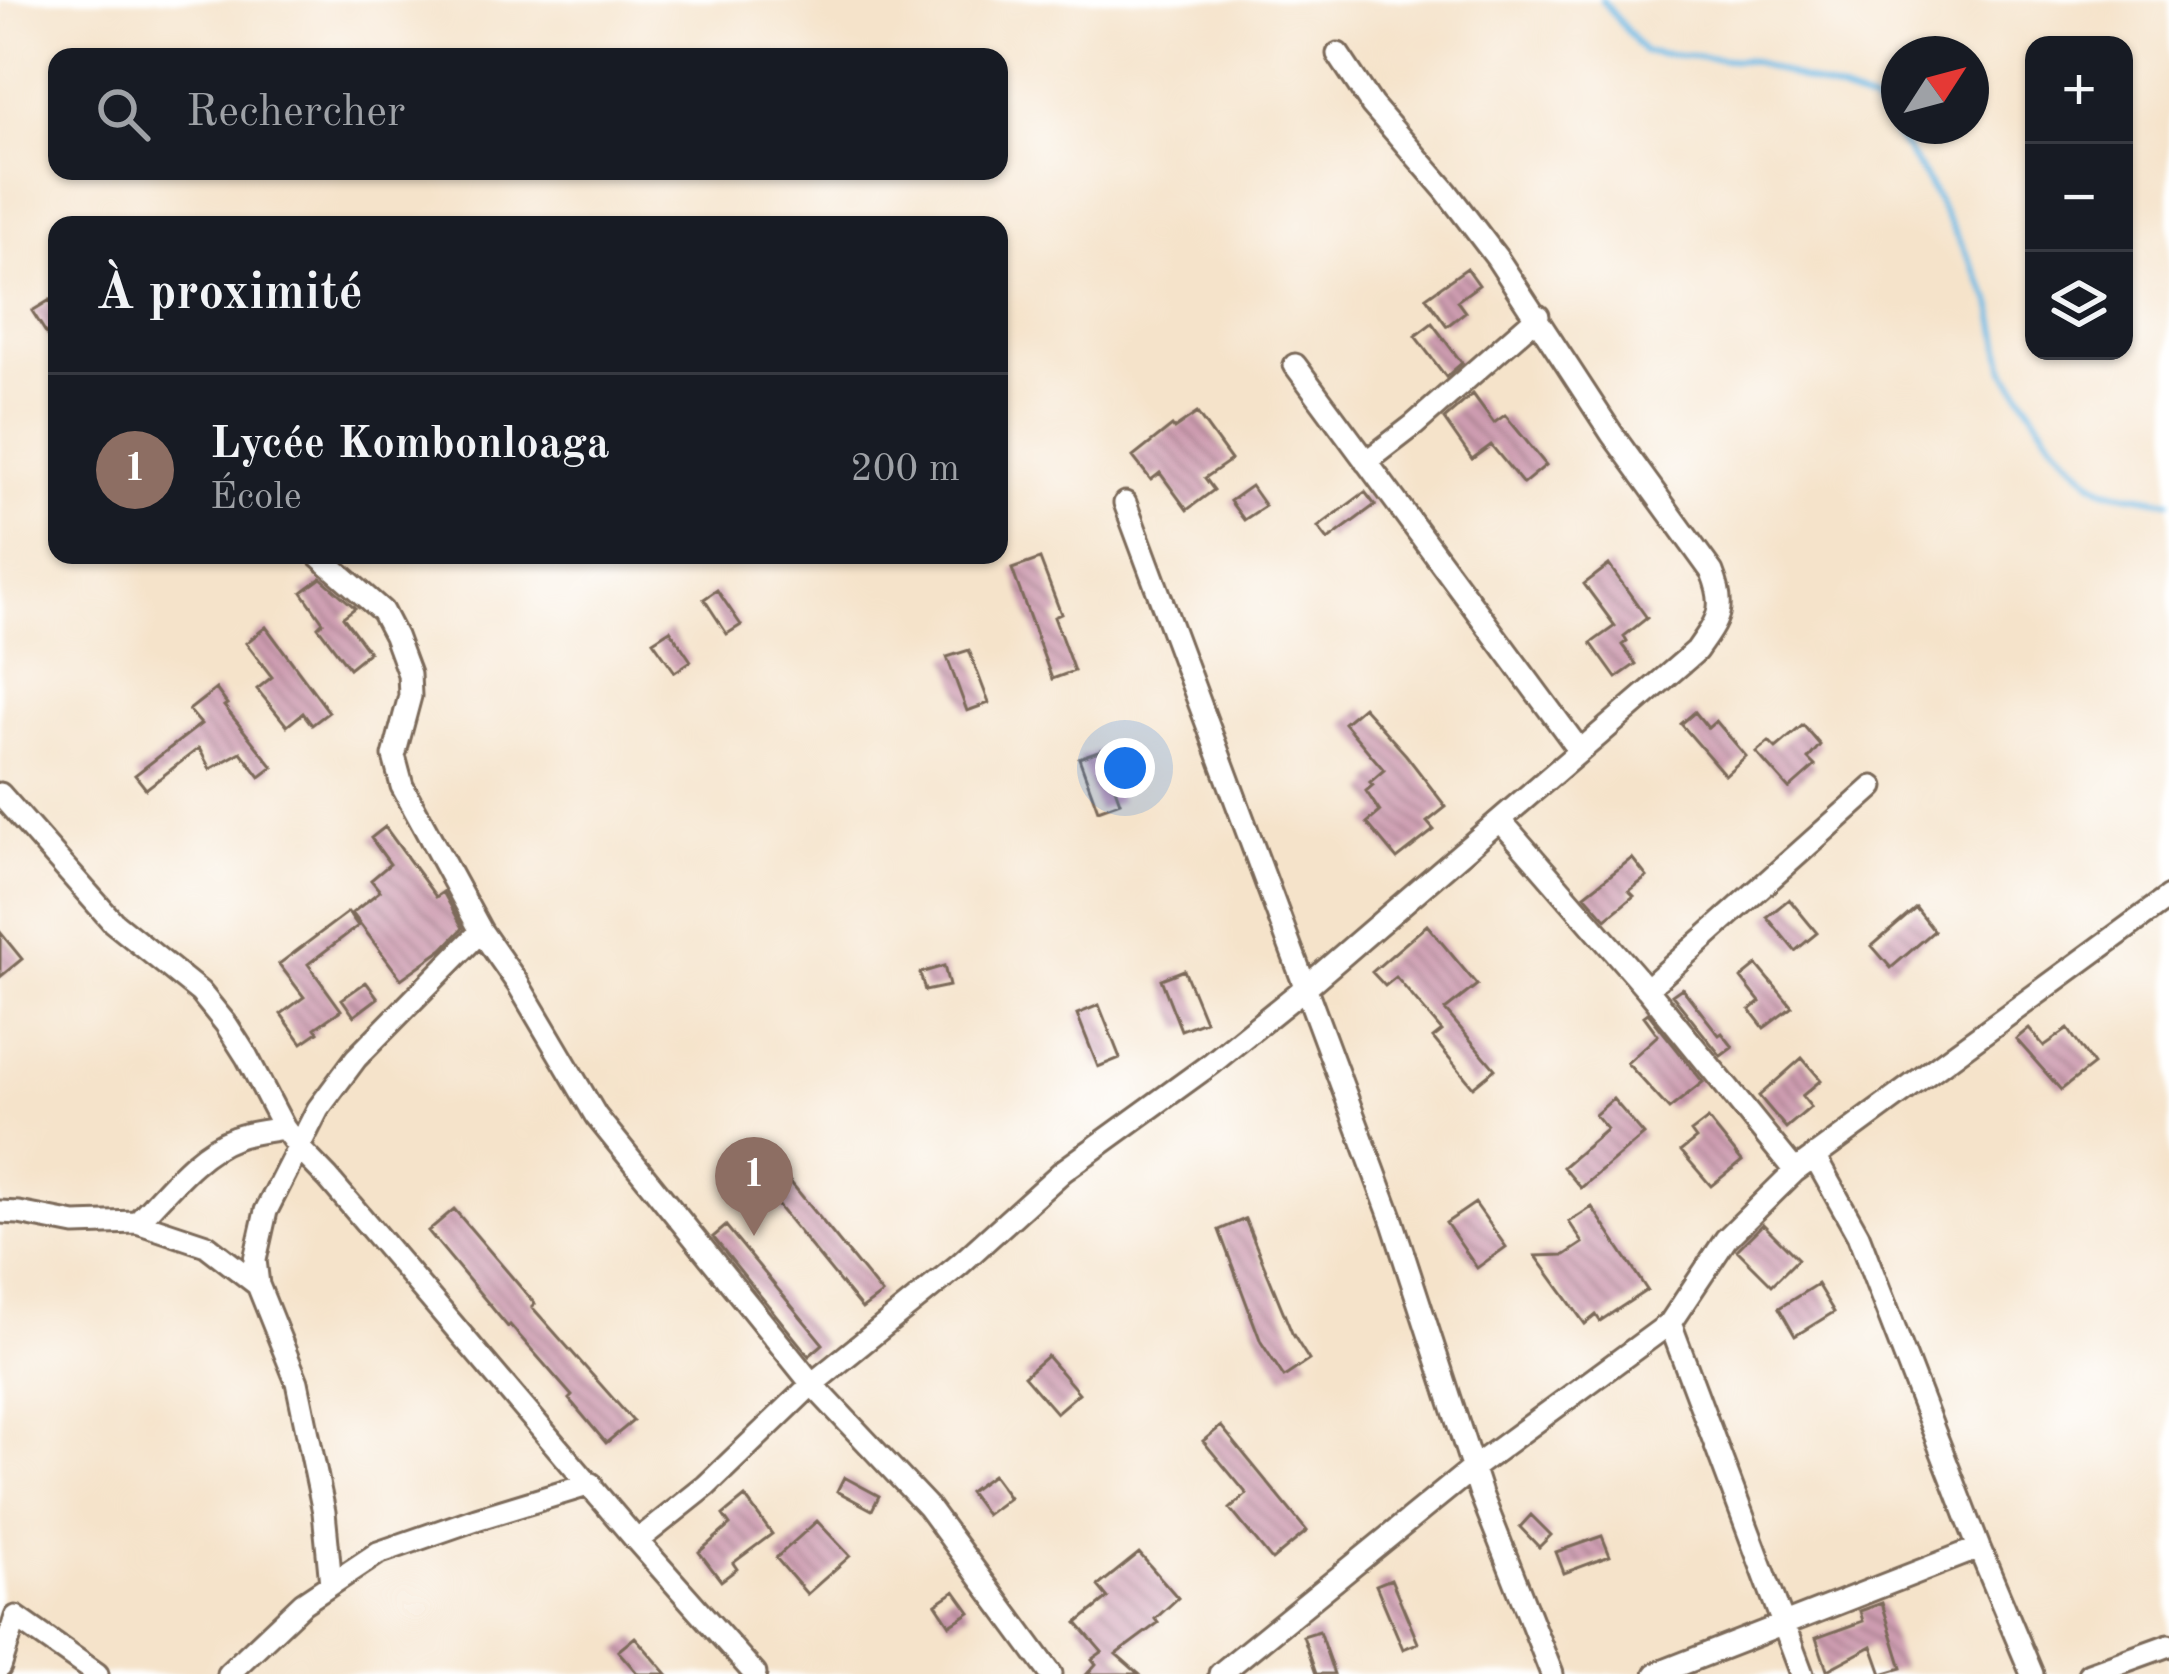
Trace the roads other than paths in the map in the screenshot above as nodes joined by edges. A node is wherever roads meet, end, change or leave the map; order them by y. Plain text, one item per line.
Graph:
1 (1338, 54) dead end
2 (1538, 316) junction
3 (1295, 365) dead end
4 (1366, 462) junction
5 (1125, 502) dead end
6 (328, 564) edge
7 (1580, 751) junction
8 (1873, 787) dead end
9 (0, 794) edge
10 (1501, 821) junction
11 (2169, 897) edge
12 (481, 931) junction
13 (1306, 987) junction
14 (1647, 989) junction
15 (284, 1128) junction
16 (299, 1148) junction
17 (1814, 1156) junction
18 (1796, 1172) junction
19 (0, 1212) edge
20 (137, 1222) junction
21 (258, 1285) junction
22 (1670, 1323) junction
23 (812, 1384) junction
24 (1473, 1468) junction
25 (591, 1484) junction
26 (637, 1541) junction
27 (1979, 1548) junction
28 (331, 1584) junction
29 (1784, 1622) junction
30 (2169, 1645) edge
31 (0, 1667) edge
32 (97, 1674) edge
33 (228, 1674) edge
34 (755, 1674) edge
35 (1052, 1674) edge
36 (1220, 1674) edge
37 (1552, 1674) edge
38 (1656, 1674) edge
39 (1802, 1674) edge
40 (2032, 1674) edge
41 (2090, 1674) edge

1 - 2 street
2 - 4 street
2 - 7 street
3 - 4 street
4 - 7 street
5 - 13 street
6 - 12 street
7 - 10 street
8 - 14 street
9 - 15 street
10 - 13 street
10 - 14 street
11 - 17 street
12 - 16 street
12 - 23 street
13 - 23 street
13 - 24 street
14 - 18 street
15 - 16 street
15 - 20 street
16 - 21 street
16 - 25 street
17 - 18 street
17 - 27 street
18 - 22 street
19 - 20 street
20 - 21 street
21 - 28 street
22 - 24 street
22 - 29 street
23 - 26 street
23 - 35 street
24 - 36 street
24 - 37 street
25 - 26 street
25 - 28 street
26 - 34 street
27 - 29 street
27 - 40 street
28 - 33 street
29 - 38 street
29 - 39 street
30 - 41 street
31 - 32 street

